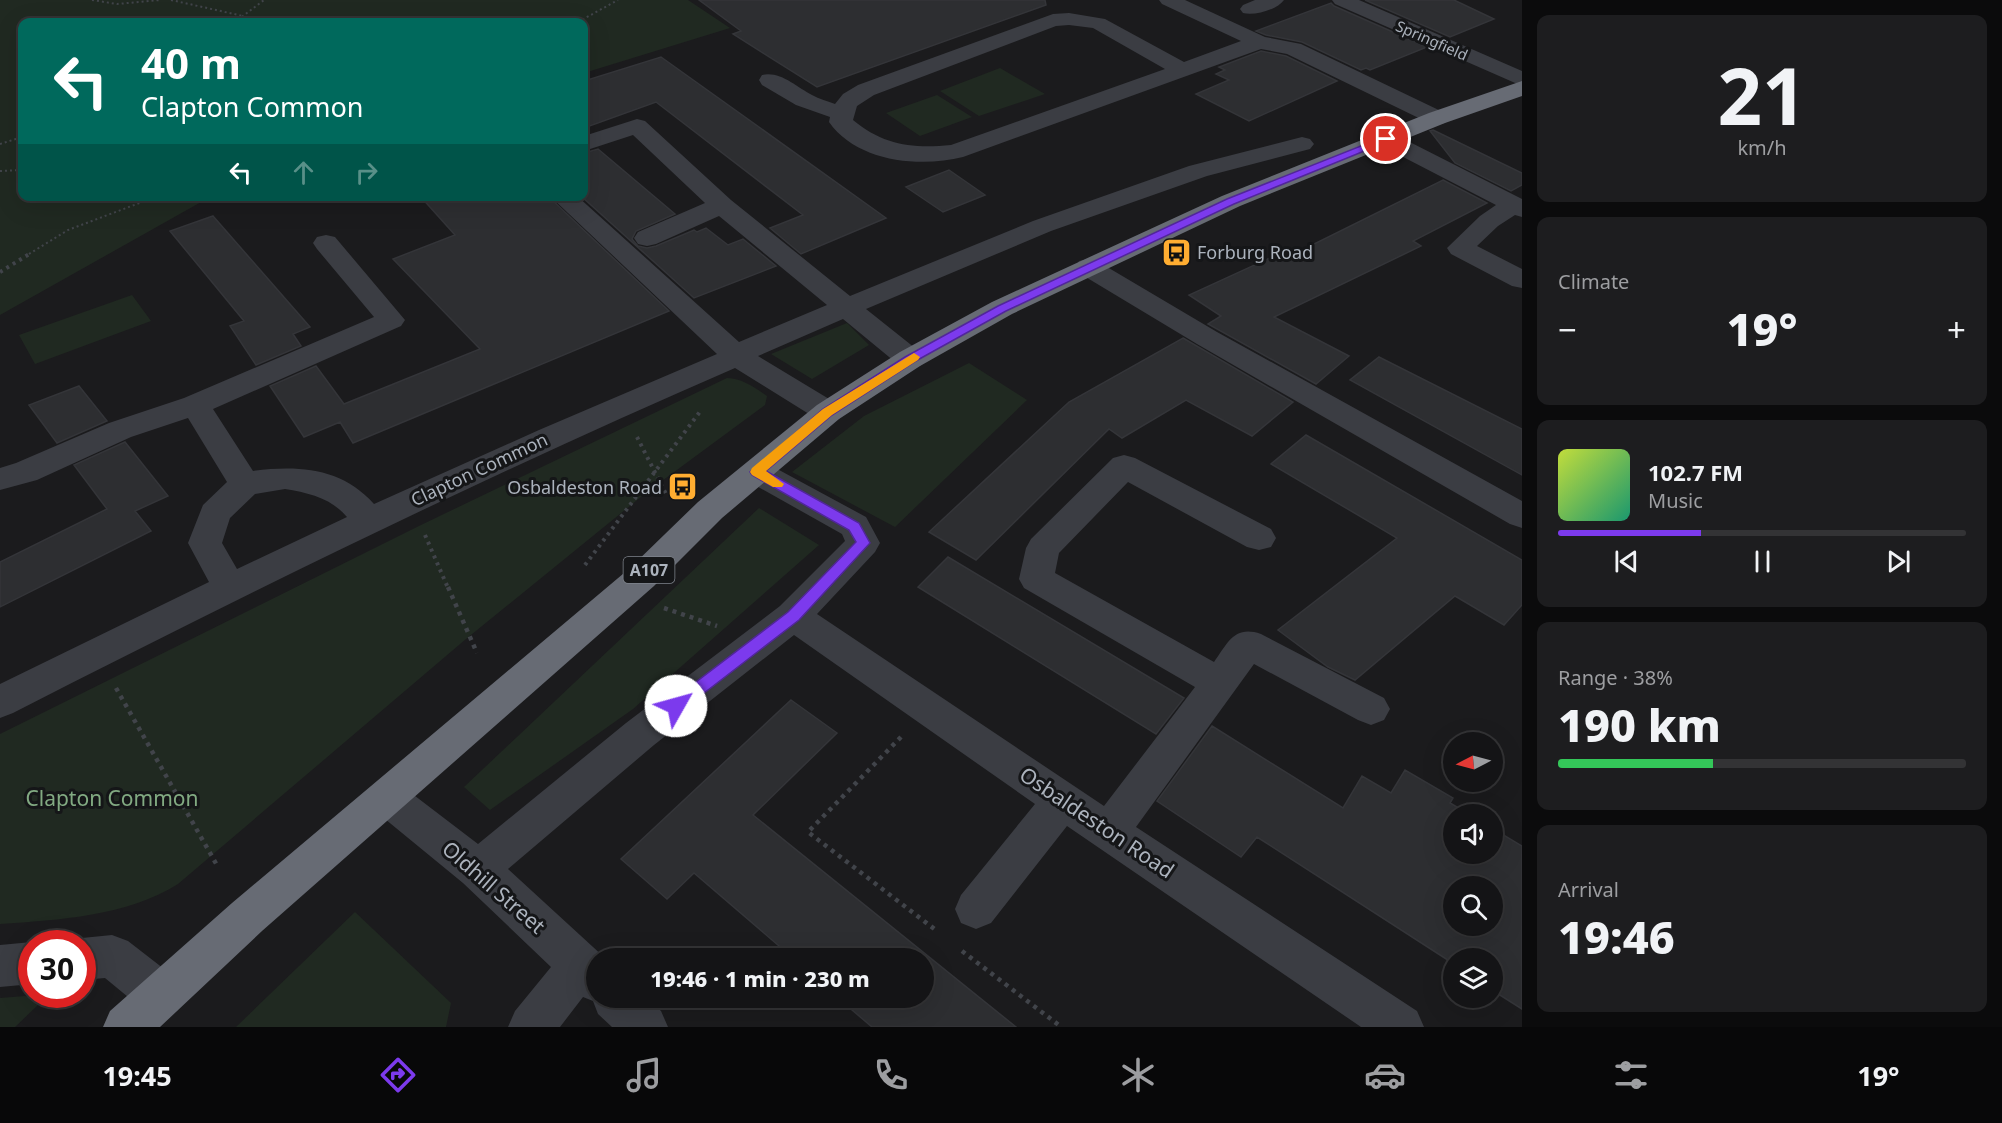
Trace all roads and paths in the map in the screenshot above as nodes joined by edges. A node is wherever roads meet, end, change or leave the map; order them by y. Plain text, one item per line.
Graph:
1 (92, 0) edge
2 (160, 0) edge
3 (171, 0) edge
4 (264, 0) edge
5 (616, 0) edge
6 (1169, 0) edge
7 (1274, 0) edge
8 (1342, 0) edge
9 (1250, 9) dead end
10 (243, 16) joint
11 (585, 18) edge
12 (1259, 42) junction
13 (1183, 70) junction
14 (1522, 79) edge
15 (770, 80) dead end
16 (1522, 88) edge
17 (842, 114) junction
18 (1437, 118) junction
19 (18, 137) edge
20 (1386, 139) junction
21 (588, 143) edge
22 (0, 144) edge
23 (1302, 144) dead end
24 (18, 170) edge
25 (0, 171) edge
26 (145, 201) edge
27 (567, 201) edge
28 (722, 205) junction
29 (1518, 207) edge
30 (647, 238) dead end
31 (326, 243) dead end
32 (1088, 267) junction
33 (0, 272) edge
34 (1522, 280) edge
35 (845, 306) junction
36 (736, 356) junction
37 (909, 359) junction
38 (195, 405) junction
39 (616, 407) junction
40 (828, 412) junction
41 (654, 471) junction
42 (757, 472) junction
43 (20, 481) edge
44 (245, 484) junction
45 (667, 496) dead end
46 (410, 501) junction
47 (1522, 516) edge
48 (369, 521) junction
49 (1259, 538) dead end
50 (585, 564) dead end
51 (229, 586) junction
52 (657, 605) dead end
53 (793, 616) junction
54 (720, 627) dead end
55 (97, 653) junction
56 (477, 653) dead end
57 (1219, 682) junction
58 (0, 702) edge
59 (928, 708) junction
60 (1371, 709) dead end
61 (388, 798) junction
62 (1063, 800) junction
63 (1109, 832) junction
64 (218, 867) dead end
65 (478, 869) junction
66 (976, 909) dead end
67 (939, 933) dead end
68 (957, 947) dead end
69 (96, 958) edge
70 (18, 964) edge
71 (0, 966) edge
72 (586, 970) edge
73 (586, 976) edge
74 (161, 995) junction
75 (625, 1008) edge
76 (1060, 1026) edge
77 (126, 1027) edge
78 (531, 1027) edge
79 (645, 1027) edge
80 (1401, 1027) edge

1 - 2 path
3 - 10 path
4 - 10 path
5 - 11 path
6 - 12 street
7 - 9 street
8 - 14 street, Springfield
12 - 13 street
12 - 18 street
13 - 17 street
13 - 17 street
15 - 17 street
16 - 18 highway, A107
18 - 20 highway, A107
19 - 22 path
20 - 29 street
20 - 32 highway, A107
21 - 28 street
23 - 35 street, Clapton Common
24 - 25 path
26 - 33 path
27 - 36 street
28 - 30 street
28 - 35 street
29 - 34 street
31 - 38 street
32 - 37 highway, A107
32 - 47 street
35 - 36 street, Clapton Common
35 - 37 street
36 - 39 street, Clapton Common
36 - 40 street
36 - 41 path
37 - 40 highway, A107
38 - 43 street
38 - 44 street
39 - 41 path
39 - 46 street, Clapton Common
40 - 42 highway, A107
41 - 45 path
41 - 50 path
42 - 53 street
42 - 61 highway, A107
44 - 48 street
44 - 51 street
46 - 48 street, Clapton Common
46 - 56 path
48 - 51 street, Clapton Common
49 - 57 street
51 - 55 street, Clapton Common
52 - 54 path
53 - 59 street, Osbaldeston Road
53 - 65 street
55 - 58 street, Clapton Common
55 - 64 path
57 - 60 street
57 - 63 street
59 - 62 street, Osbaldeston Road
59 - 67 path
61 - 65 street, Oldhill Street
61 - 74 highway, A107
62 - 63 street, Osbaldeston Road
62 - 66 street
63 - 80 street, Osbaldeston Road
65 - 72 street, Oldhill Street
68 - 76 path
69 - 74 street
70 - 71 street
73 - 78 street
74 - 77 highway, A107
75 - 79 street

